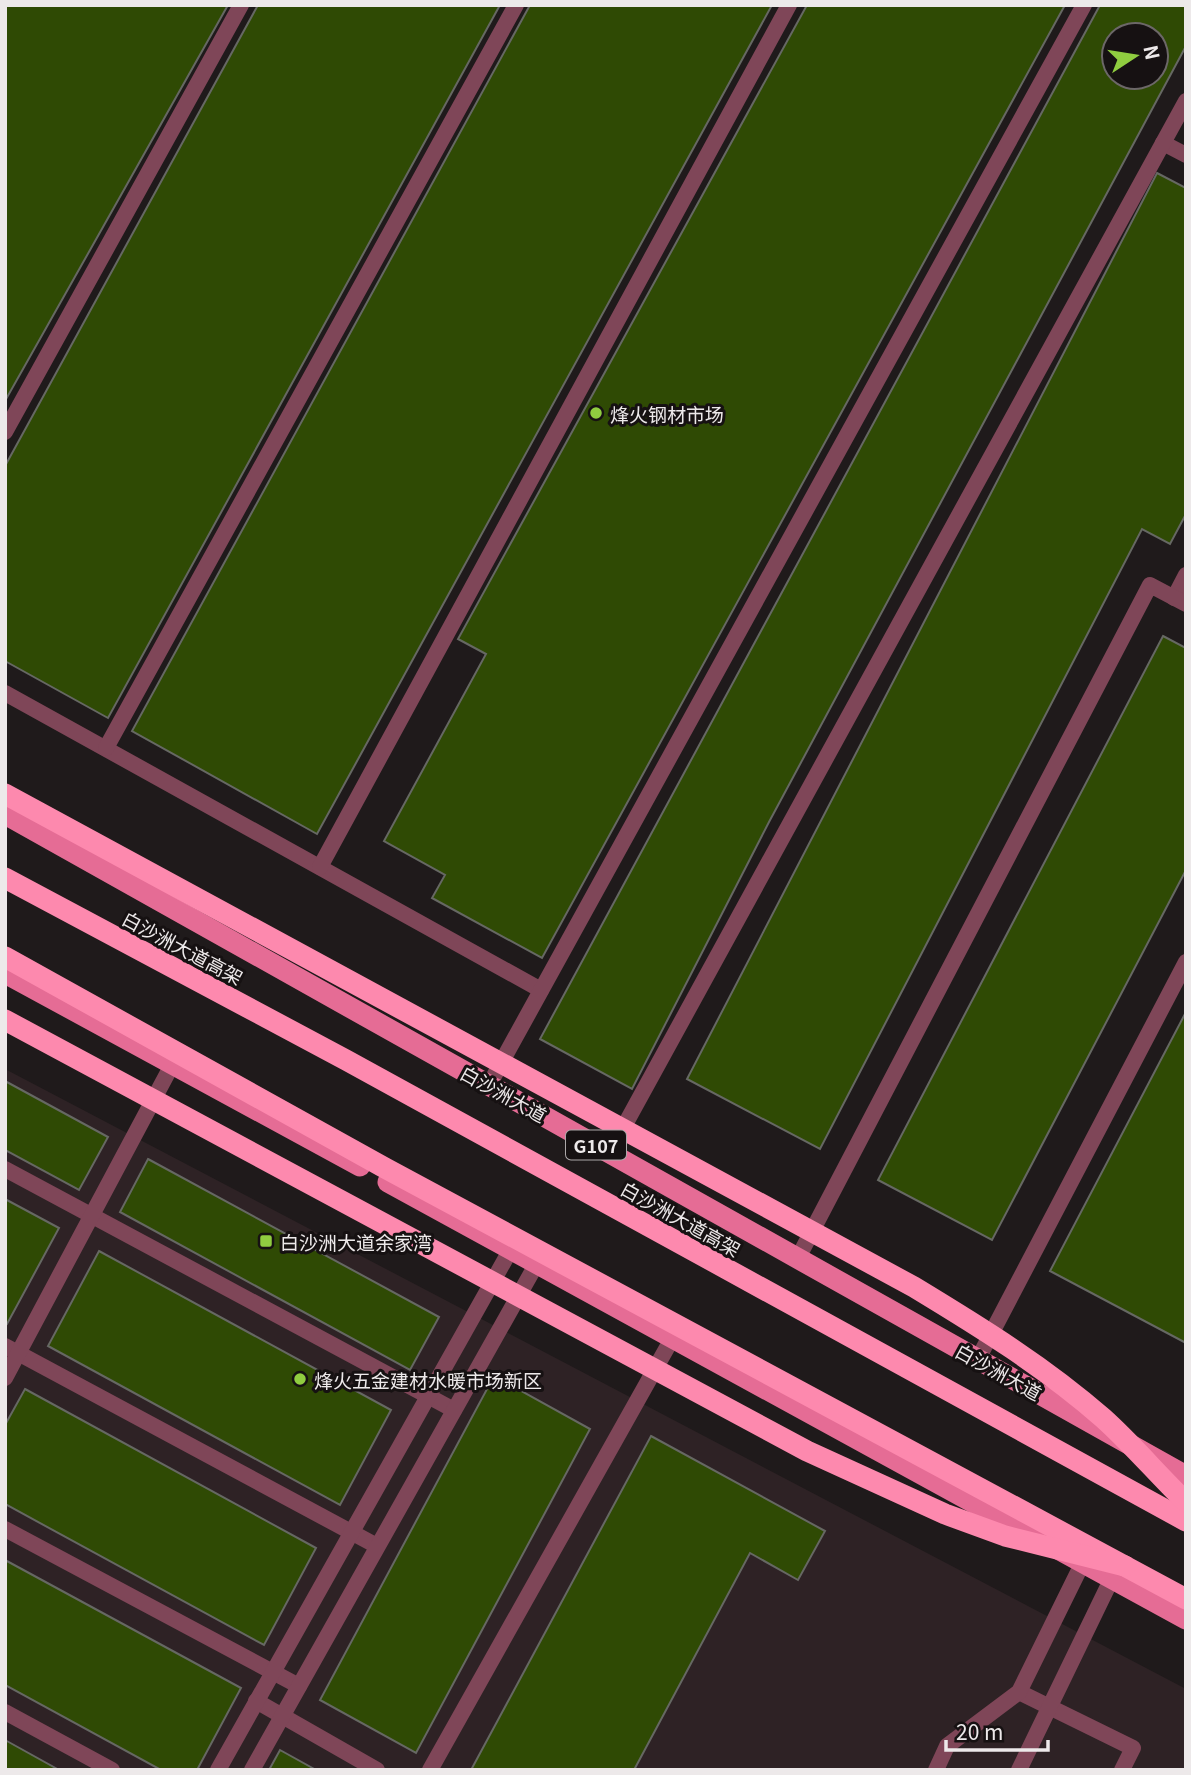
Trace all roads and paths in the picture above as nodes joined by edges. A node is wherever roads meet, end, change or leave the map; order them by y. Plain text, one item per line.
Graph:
1 (241, 5) edge
2 (516, 5) edge
3 (789, 5) edge
4 (1084, 5) edge
5 (1186, 101) edge
6 (1163, 143) junction
7 (1186, 155) edge
8 (5, 432) edge
9 (1186, 575) edge
10 (1180, 601) edge
11 (5, 693) edge
12 (106, 748) junction
13 (5, 794) edge
14 (5, 814) edge
15 (320, 867) junction
16 (5, 878) edge
17 (5, 957) edge
18 (1186, 962) edge
19 (5, 973) edge
20 (541, 990) junction
21 (5, 1020) edge
22 (173, 1063) junction
23 (489, 1085) junction
24 (610, 1152) junction
25 (5, 1169) edge
26 (92, 1215) junction
27 (511, 1249) junction
28 (798, 1258) junction
29 (537, 1263) junction
30 (673, 1337) junction
31 (12, 1350) edge
32 (978, 1359) junction
33 (5, 1378) edge
34 (428, 1396) junction
35 (454, 1410) junction
36 (1185, 1472) edge
37 (1186, 1502) edge
38 (1186, 1521) edge
39 (5, 1529) edge
40 (352, 1532) junction
41 (377, 1546) junction
42 (1083, 1562) junction
43 (1118, 1572) junction
44 (1186, 1599) edge
45 (1186, 1619) edge
46 (273, 1672) junction
47 (299, 1686) junction
48 (1019, 1692) junction
49 (256, 1701) junction
50 (1050, 1706) junction
51 (5, 1713) edge
52 (282, 1716) junction
53 (112, 1770) edge
54 (218, 1770) edge
55 (252, 1770) edge
56 (377, 1770) edge
57 (430, 1770) edge
58 (936, 1770) edge
59 (1019, 1770) edge
60 (1122, 1770) edge

1 - 8 lane
2 - 12 lane
3 - 15 lane
4 - 20 lane
5 - 6 lane
6 - 7 lane
6 - 24 lane
9 - 10 lane
10 - 28 lane
11 - 12 lane
12 - 15 lane
13 - 37 highway, bridge
14 - 23 main road, 白沙洲大道 / G107
15 - 20 lane
16 - 38 highway, 白沙洲大道高架
17 - 43 highway, bridge
18 - 32 lane
19 - 22 main road
20 - 23 lane
21 - 43 highway, bridge
22 - 26 lane
22 - 27 main road
23 - 24 main road, 白沙洲大道 / G107
24 - 28 main road, 白沙洲大道 / G107
25 - 26 lane
26 - 31 lane
26 - 34 lane
27 - 29 main road
27 - 34 lane
28 - 32 main road, 白沙洲大道 / G107
29 - 30 main road
29 - 35 lane
30 - 42 main road
30 - 57 lane
31 - 33 lane
31 - 40 lane
32 - 36 main road, 白沙洲大道 / G107
34 - 35 lane
34 - 40 lane
35 - 41 lane
39 - 46 lane
40 - 41 lane
40 - 46 lane
41 - 47 lane
42 - 43 main road
42 - 48 lane
43 - 44 highway
43 - 45 main road
43 - 50 lane
46 - 47 lane
46 - 49 lane
47 - 52 lane
48 - 50 lane
48 - 58 lane
49 - 52 lane
49 - 54 lane
50 - 59 lane
50 - 60 lane
51 - 53 lane
52 - 55 lane
52 - 56 lane

